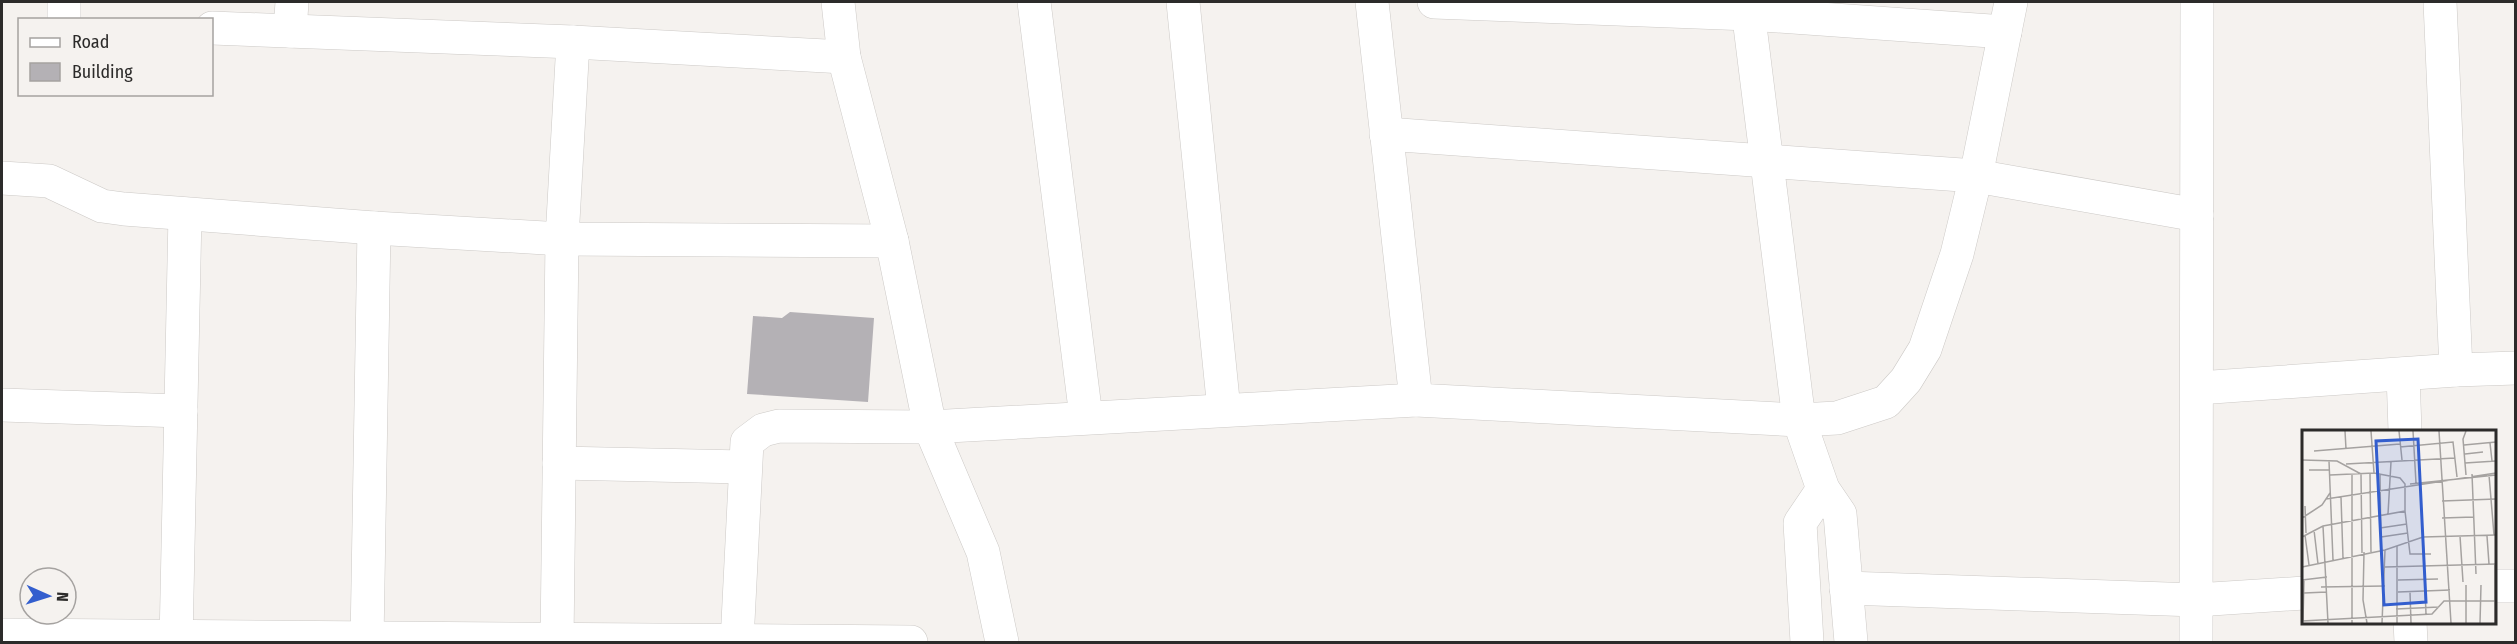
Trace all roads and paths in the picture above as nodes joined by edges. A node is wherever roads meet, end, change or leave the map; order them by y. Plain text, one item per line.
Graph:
1 (64, 2) edge
2 (838, 2) edge
3 (1034, 2) edge
4 (1183, 2) edge
5 (1372, 2) edge
6 (1434, 2) edge
7 (2197, 2) edge
8 (2440, 2) edge
9 (1748, 8) edge
10 (291, 16) edge
11 (2008, 17) edge
12 (64, 18) edge
13 (213, 28) edge
14 (573, 42) junction
15 (844, 57) junction
16 (1386, 134) junction
17 (1767, 160) junction
18 (1976, 176) junction
19 (2, 178) edge
20 (185, 214) junction
21 (2197, 216) junction
22 (374, 228) junction
23 (562, 239) junction
24 (892, 241) junction
25 (2516, 368) edge
26 (2456, 370) junction
27 (2403, 374) junction
28 (2198, 388) junction
29 (1416, 400) junction
30 (2, 405) edge
31 (1224, 410) junction
32 (181, 411) junction
33 (1086, 417) junction
34 (1799, 420) junction
35 (930, 427) junction
36 (2405, 430) edge
37 (559, 463) junction
38 (744, 467) junction
39 (1822, 489) junction
40 (2496, 586) edge
41 (2516, 586) edge
42 (1846, 588) junction
43 (2302, 593) edge
44 (2196, 600) junction
45 (2410, 623) edge
46 (2, 634) edge
47 (176, 639) edge
48 (367, 640) edge
49 (557, 640) edge
50 (737, 641) edge
51 (911, 642) edge
52 (1002, 642) edge
53 (1807, 642) edge
54 (1851, 642) edge
55 (2196, 642) edge
56 (2411, 642) edge

1 - 12 street
2 - 15 street
3 - 33 street
4 - 31 street
5 - 16 street
6 - 9 street
7 - 21 street
8 - 26 street
9 - 11 street
9 - 17 street
10 - 13 street
10 - 14 street
11 - 18 street
14 - 15 street
14 - 23 street
15 - 24 street
16 - 17 street
16 - 29 street
17 - 18 street
17 - 34 street
18 - 21 street
18 - 34 street
19 - 20 street
20 - 22 street
20 - 32 street
21 - 28 street
22 - 23 street
22 - 48 street
23 - 24 street
23 - 37 street
24 - 35 street
25 - 26 street
26 - 27 street
27 - 28 street
27 - 36 street
28 - 44 street
29 - 31 street
29 - 34 street
30 - 32 street
31 - 33 street
32 - 47 street
33 - 35 street
34 - 39 street
35 - 38 street
35 - 52 street
37 - 38 street
37 - 49 street
38 - 50 street
39 - 42 street
39 - 53 street
40 - 41 street
42 - 44 street
42 - 54 street
43 - 44 street
44 - 55 street
45 - 56 street
46 - 47 street
47 - 48 street
48 - 49 street
49 - 50 street
50 - 51 street

